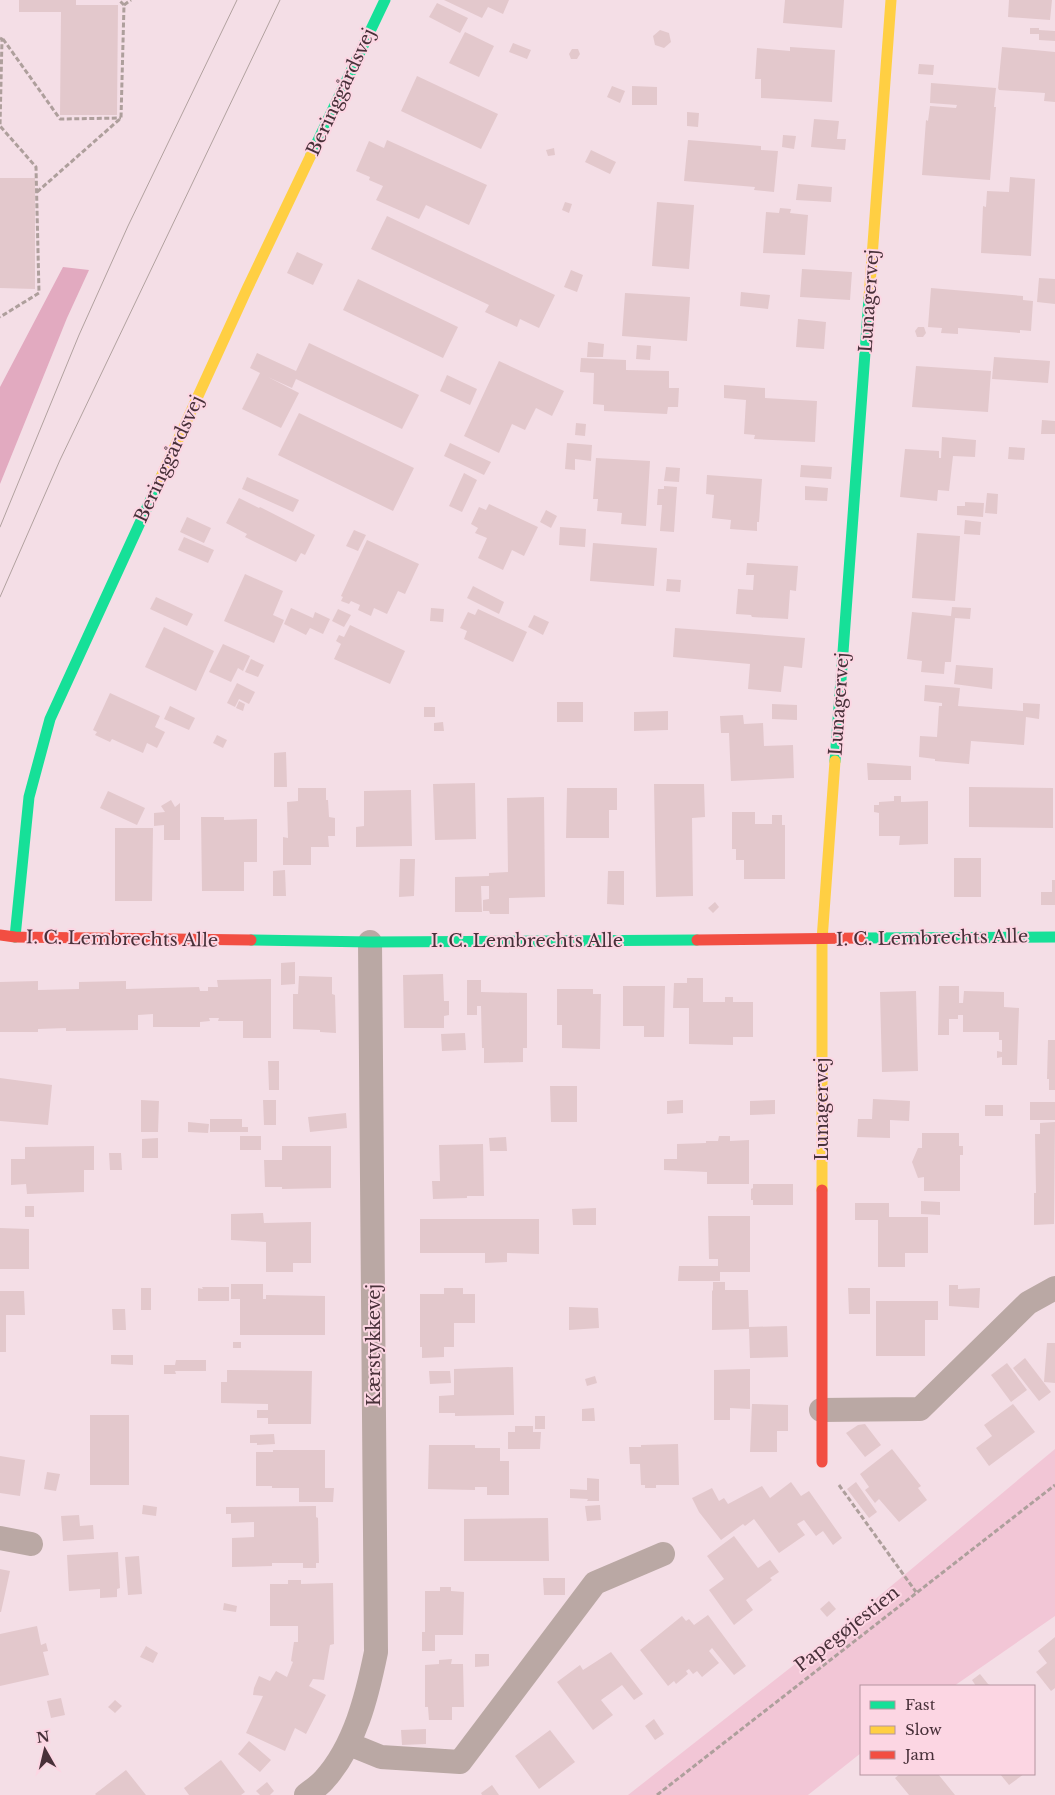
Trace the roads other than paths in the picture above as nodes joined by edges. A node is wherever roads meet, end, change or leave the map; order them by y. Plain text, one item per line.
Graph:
1 (385, 0) edge
2 (891, 0) edge
3 (0, 935) edge
4 (15, 937) junction
5 (1055, 937) edge
6 (822, 940) junction
7 (370, 942) junction
8 (1055, 1288) edge
9 (821, 1410) junction
10 (822, 1462) road end
11 (0, 1538) edge
12 (31, 1544) dead end
13 (663, 1554) dead end
14 (349, 1744) junction
15 (306, 1795) edge

1 - 4 street, Beringgårdsvej
2 - 6 street, Lunagervej
3 - 4 street, I. C. Lembrechts Alle
4 - 7 street, I. C. Lembrechts Alle
5 - 6 street, I. C. Lembrechts Alle
6 - 7 street, I. C. Lembrechts Alle
6 - 9 street, Lunagervej
7 - 14 street, Kærstykkevej
8 - 9 street
9 - 10 street, Lunagervej
11 - 12 street
13 - 14 street
14 - 15 street, Kærstykkevej

